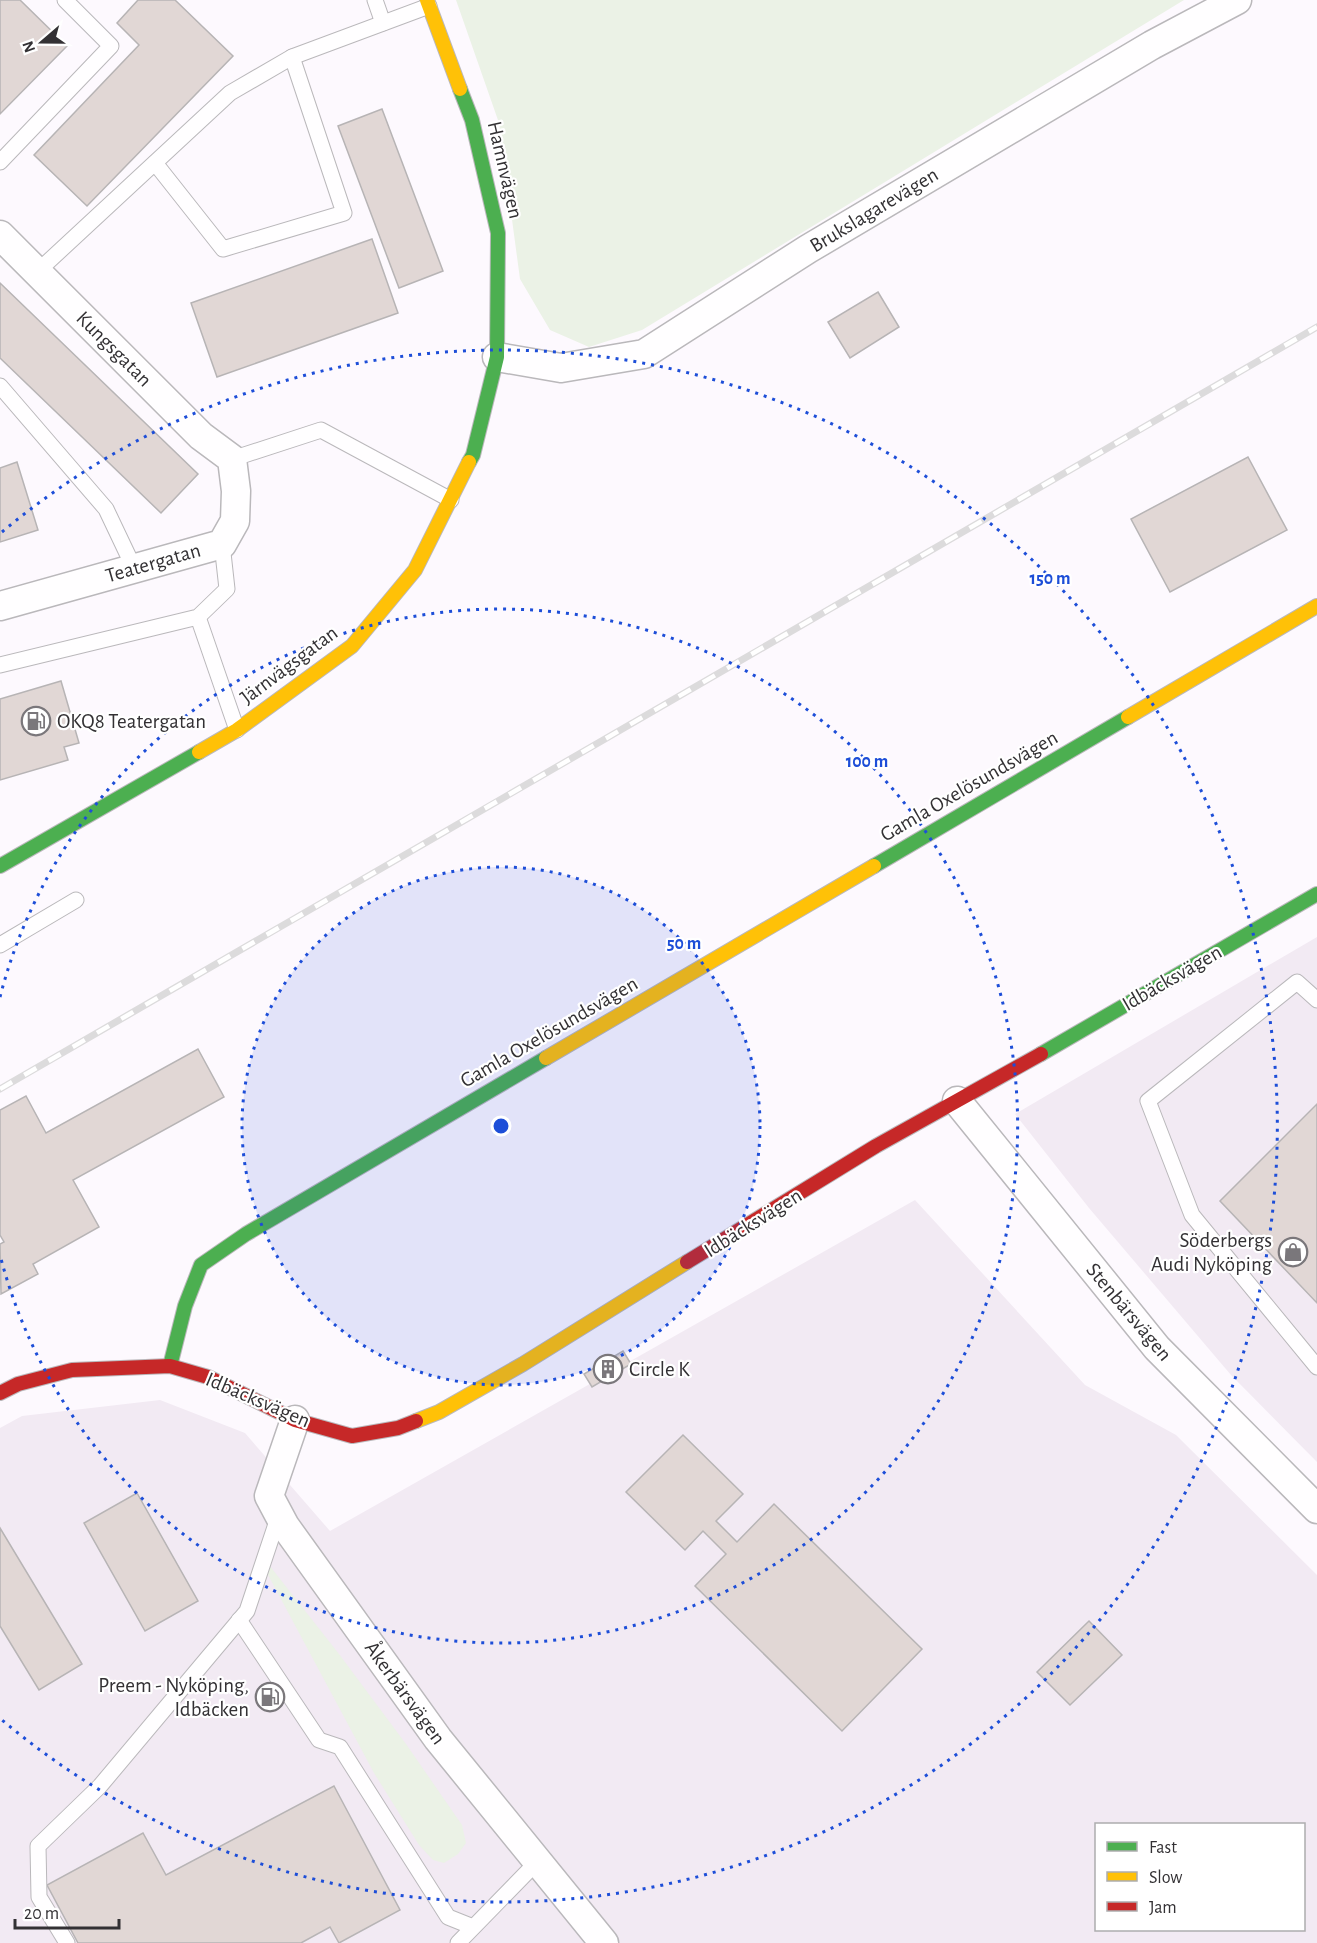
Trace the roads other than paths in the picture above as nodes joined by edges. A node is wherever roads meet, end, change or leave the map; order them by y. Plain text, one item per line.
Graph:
1 (65, 0) edge
2 (375, 0) edge
3 (1238, 0) edge
4 (428, 3) edge
5 (383, 23) junction
6 (292, 57) junction
7 (0, 162) edge
8 (155, 163) junction
9 (0, 235) edge
10 (37, 272) junction
11 (497, 357) junction
12 (0, 386) edge
13 (232, 459) junction
14 (451, 500) junction
15 (222, 544) junction
16 (134, 568) junction
17 (0, 606) edge
18 (1317, 606) edge
19 (198, 617) junction
20 (0, 665) edge
21 (237, 730) junction
22 (0, 866) edge
23 (1317, 894) edge
24 (76, 900) dead end
25 (0, 945) edge
26 (1317, 1000) edge
27 (957, 1101) junction
28 (170, 1366) junction
29 (1317, 1367) edge
30 (0, 1393) edge
31 (295, 1420) junction
32 (1317, 1509) edge
33 (279, 1515) junction
34 (239, 1620) junction
35 (537, 1862) junction
36 (473, 1927) junction
37 (67, 1943) edge
38 (458, 1943) edge
39 (604, 1943) edge

1 - 7 lane
2 - 5 lane
3 - 11 street, Brukslagarevägen
4 - 5 lane
4 - 11 street, Hamnvägen
5 - 6 lane
6 - 8 lane
6 - 8 lane
8 - 10 lane
9 - 10 street, Kungsgatan
10 - 13 street, Kungsgatan
11 - 14 street, Järnvägsgatan
12 - 16 lane
13 - 14 lane
13 - 15 street, Teatergatan
14 - 21 street, Järnvägsgatan
15 - 16 street, Teatergatan
15 - 19 lane
16 - 17 street, Teatergatan
18 - 28 street, Gamla Oxelösundsvägen
19 - 20 lane
19 - 21 lane
21 - 22 street, Järnvägsgatan
23 - 27 street, Idbäcksvägen
24 - 25 lane
26 - 29 lane
27 - 31 street, Idbäcksvägen
27 - 32 street, Stenbärsvägen
28 - 30 street
28 - 31 street, Idbäcksvägen
31 - 33 street, Åkerbärsvägen
33 - 34 lane
33 - 35 street, Åkerbärsvägen
34 - 36 lane
34 - 37 lane
35 - 36 lane
35 - 39 street, Åkerbärsvägen
36 - 38 lane

